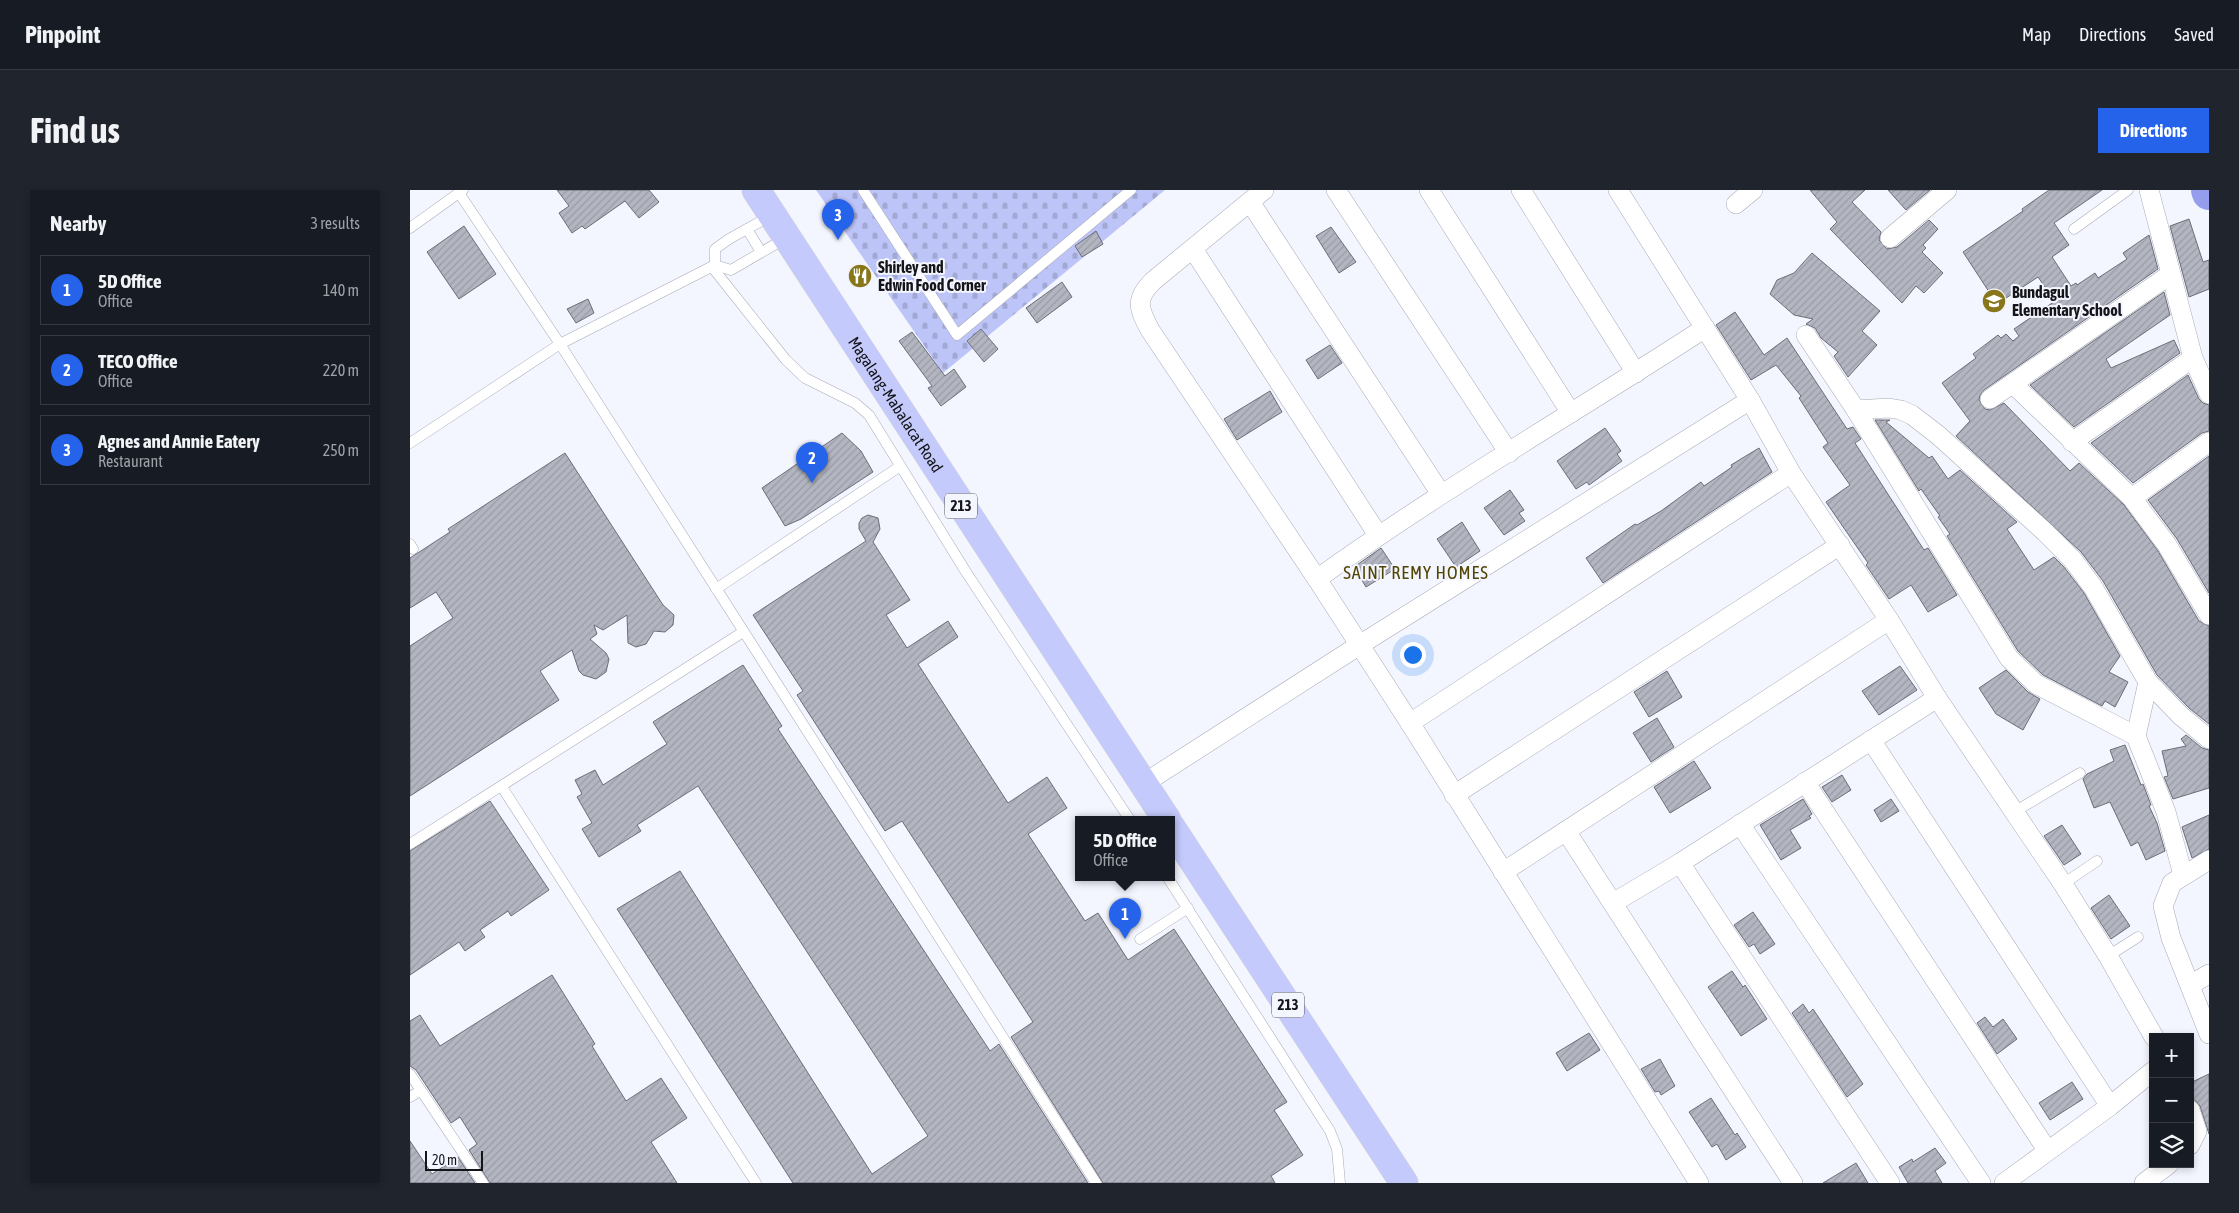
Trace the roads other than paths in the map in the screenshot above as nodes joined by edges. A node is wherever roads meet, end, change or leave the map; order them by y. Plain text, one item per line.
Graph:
1 (756, 190) edge
2 (863, 190) edge
3 (1131, 190) edge
4 (1336, 190) edge
5 (1429, 190) edge
6 (1521, 190) edge
7 (1618, 190) edge
8 (1753, 190) edge
9 (1947, 190) edge
10 (2128, 190) edge
11 (2149, 190) edge
12 (461, 192) edge
13 (1257, 196) edge
14 (1736, 204) dead end
15 (772, 215) junction
16 (410, 228) edge
17 (747, 229) junction
18 (2074, 229) dead end
19 (786, 238) junction
20 (1890, 238) dead end
21 (1193, 249) junction
22 (761, 252) junction
23 (714, 266) junction
24 (2171, 274) junction
25 (1705, 328) junction
26 (1806, 335) dead end
27 (560, 344) junction
28 (2193, 358) junction
29 (1636, 373) junction
30 (2013, 384) junction
31 (2209, 394) edge
32 (1990, 399) dead end
33 (1750, 400) junction
34 (1856, 410) junction
35 (1571, 413) junction
36 (2072, 442) junction
37 (2209, 442) edge
38 (410, 443) edge
39 (1509, 453) junction
40 (899, 467) junction
41 (1791, 473) junction
42 (1441, 494) junction
43 (2132, 498) junction
44 (1378, 535) junction
45 (1840, 545) junction
46 (1317, 579) junction
47 (716, 589) junction
48 (2206, 599) edge
49 (1889, 620) junction
50 (743, 632) junction
51 (1358, 646) junction
52 (2148, 682) junction
53 (1937, 698) junction
54 (1410, 723) junction
55 (2136, 736) junction
56 (2209, 739) edge
57 (1871, 740) junction
58 (2080, 773) dead end
59 (1804, 782) junction
60 (1143, 784) junction
61 (502, 787) junction
62 (1454, 795) junction
63 (2014, 812) junction
64 (1127, 816) edge
65 (1163, 816) edge
66 (1740, 824) junction
67 (1566, 831) junction
68 (1175, 834) edge
69 (410, 844) edge
70 (2209, 860) edge
71 (2097, 862) dead end
72 (1680, 863) junction
73 (1503, 872) junction
74 (2183, 875) junction
75 (1170, 881) edge
76 (2063, 884) junction
77 (1613, 903) junction
78 (1188, 908) junction
79 (2138, 937) dead end
80 (1140, 939) dead end
81 (2108, 956) junction
82 (2209, 974) edge
83 (2190, 986) junction
84 (2152, 1033) edge
85 (2209, 1034) edge
86 (410, 1074) edge
87 (2149, 1074) edge
88 (420, 1091) junction
89 (410, 1097) edge
90 (2110, 1106) junction
91 (2194, 1122) edge
92 (2194, 1137) edge
93 (2047, 1150) junction
94 (2164, 1168) edge
95 (483, 1183) edge
96 (756, 1183) edge
97 (1096, 1183) edge
98 (1340, 1183) edge
99 (1404, 1183) edge
100 (1699, 1183) edge
101 (1793, 1183) edge
102 (1890, 1183) edge
103 (1981, 1183) edge
104 (2004, 1183) edge
105 (2144, 1183) edge

1 - 15 main road, Magalang-Mabalacat Road / 213
2 - 3 lane
4 - 39 street
5 - 35 street
6 - 29 street
7 - 25 street
8 - 14 street
9 - 20 street
10 - 18 lane
11 - 24 street
12 - 16 lane
12 - 27 lane
13 - 21 street
13 - 42 street
15 - 17 lane
15 - 19 main road, Magalang-Mabalacat Road / 213
17 - 22 lane
17 - 23 lane
19 - 22 lane
19 - 60 main road, Magalang-Mabalacat Road / 213
21 - 44 street
21 - 46 street
22 - 23 lane
23 - 27 lane
23 - 40 lane
24 - 28 street
24 - 30 street
25 - 29 street
25 - 33 street
26 - 34 street
27 - 38 lane
27 - 47 lane
28 - 31 street
28 - 36 street
29 - 35 street
30 - 32 street
30 - 36 street
33 - 41 street
33 - 51 street
34 - 52 street
34 - 55 street
35 - 39 street
36 - 43 street
37 - 43 street
39 - 42 street
40 - 47 lane
40 - 64 lane
41 - 45 street
41 - 54 street
42 - 44 street
43 - 48 street
44 - 46 street
45 - 49 street
45 - 62 street
46 - 51 street
47 - 50 lane
49 - 53 street
49 - 67 street
50 - 61 lane
50 - 97 lane
51 - 54 street
51 - 60 street
52 - 55 street
52 - 56 street
53 - 57 street
53 - 63 street
54 - 62 street
55 - 74 street
57 - 59 street
57 - 90 street
58 - 63 lane
59 - 66 street
59 - 93 street
60 - 65 main road, Magalang-Mabalacat Road / 213
61 - 69 lane
61 - 96 lane
62 - 73 street
63 - 76 street
66 - 72 street
66 - 103 street
67 - 73 street
67 - 77 street
68 - 99 main road, 213
70 - 74 street
71 - 76 lane
72 - 77 street
72 - 102 street
73 - 100 street
74 - 83 street
75 - 78 lane
76 - 81 street
77 - 101 street
78 - 80 lane
78 - 98 lane
79 - 81 lane
81 - 84 street
82 - 83 street
83 - 85 street
86 - 88 lane
87 - 90 street
88 - 89 lane
88 - 95 lane
90 - 93 street
91 - 92 street
93 - 104 street
94 - 105 street

